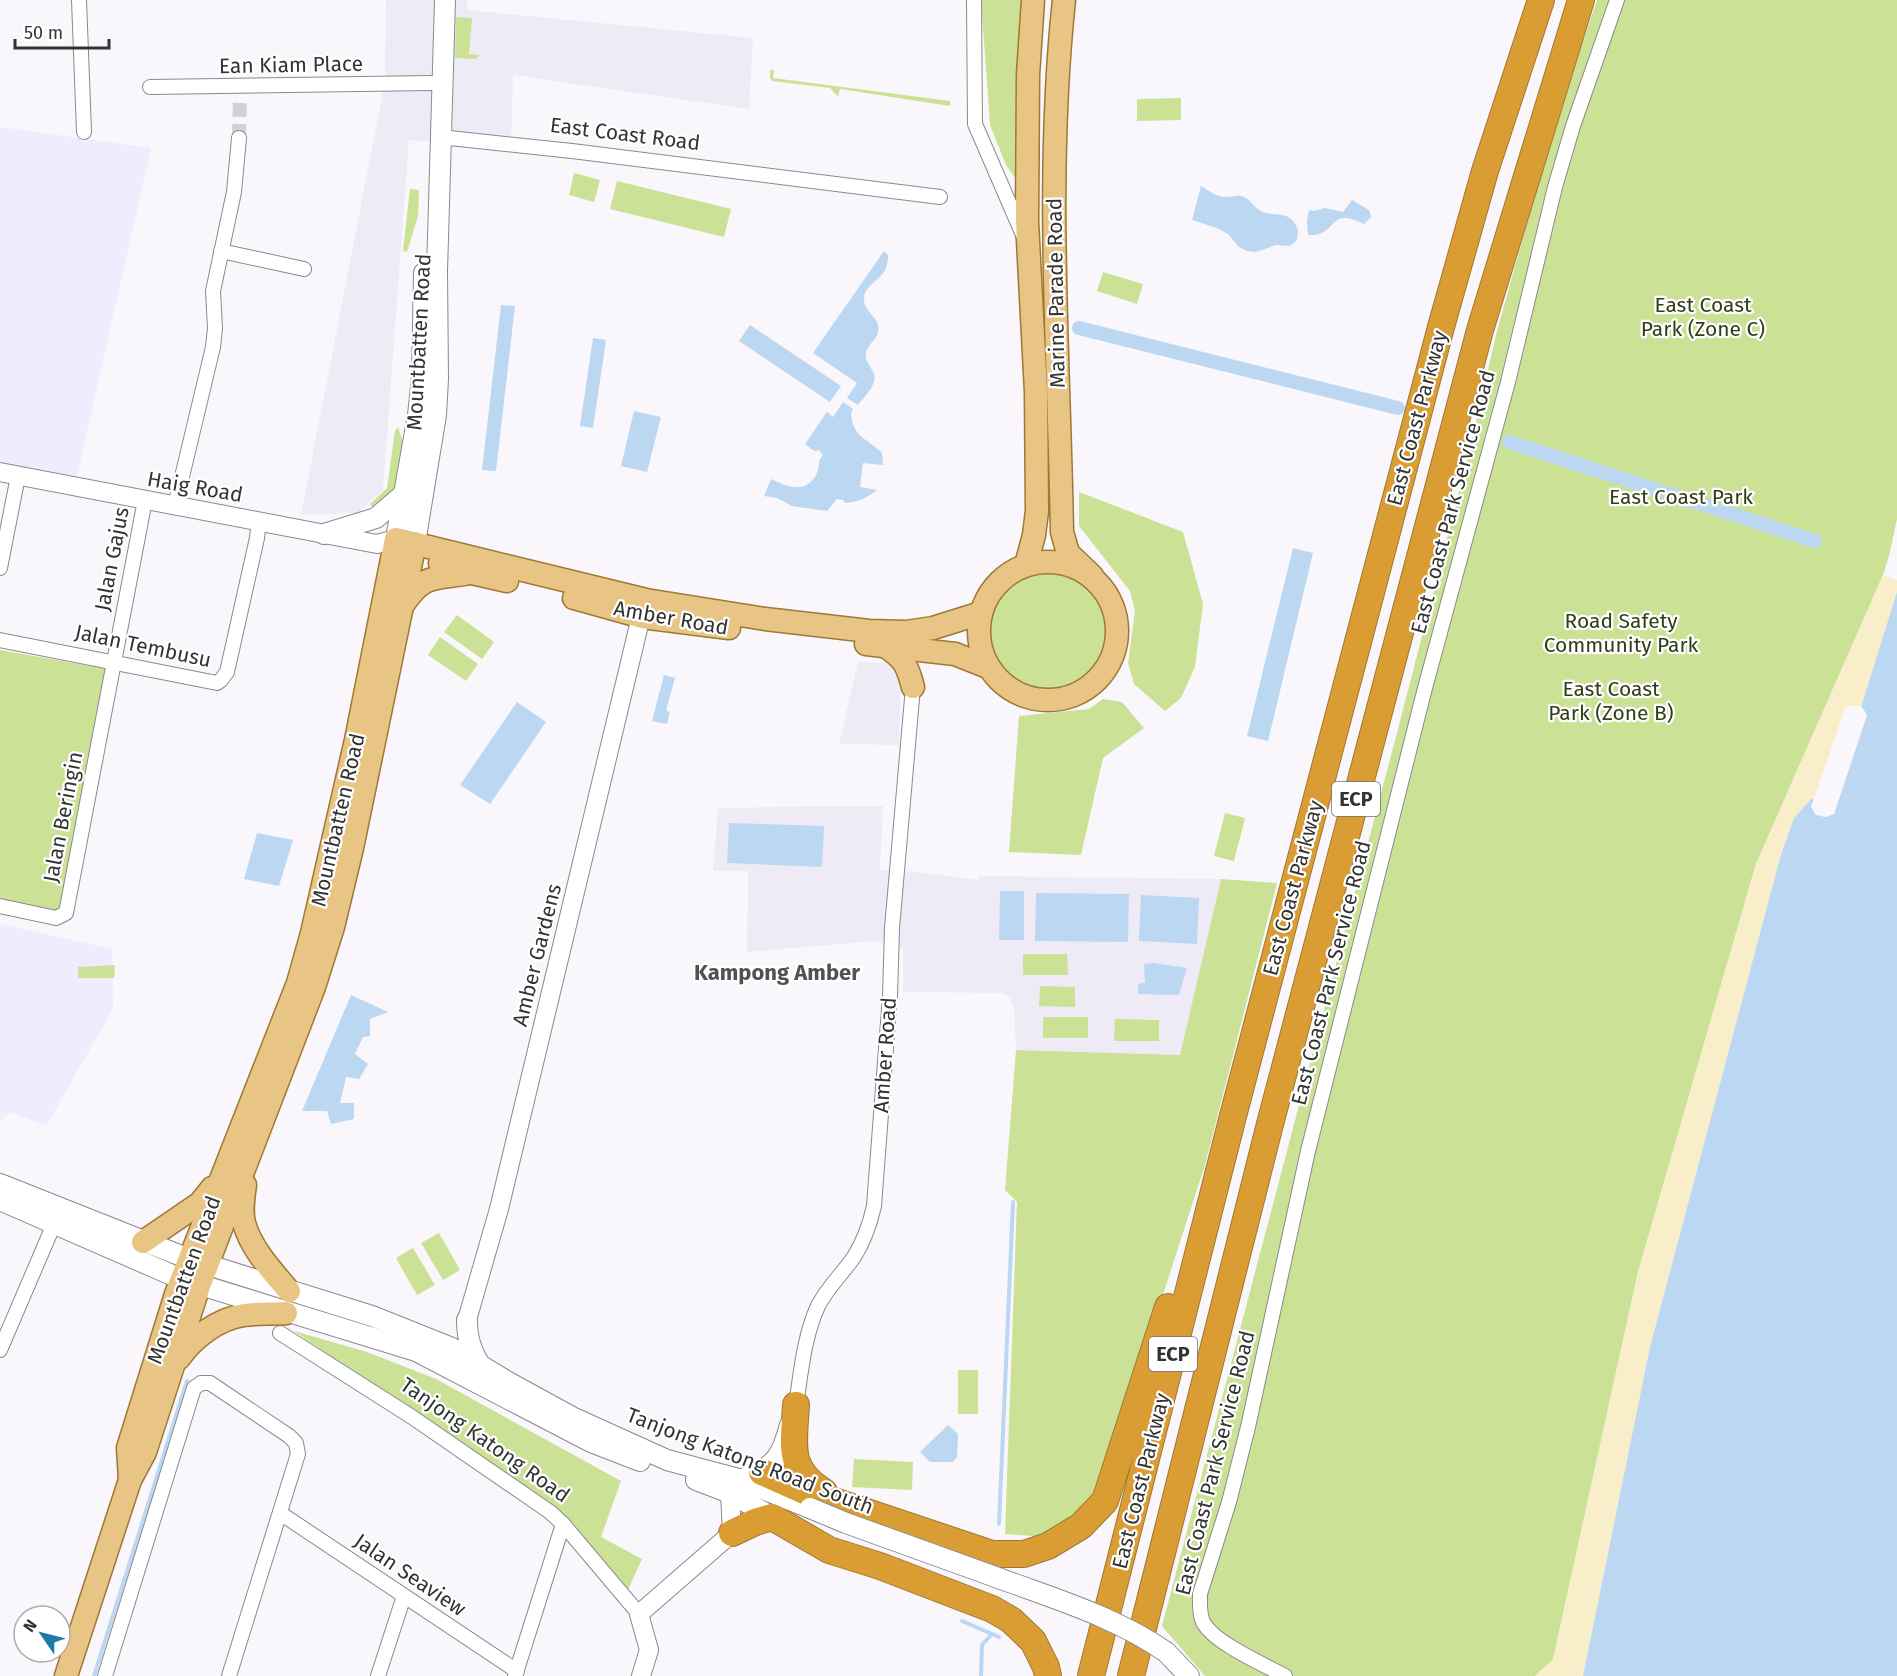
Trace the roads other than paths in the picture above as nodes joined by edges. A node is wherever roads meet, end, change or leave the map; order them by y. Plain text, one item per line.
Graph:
1 (79, 0) edge
2 (433, 0) edge
3 (444, 0) edge
4 (974, 0) edge
5 (1033, 0) edge
6 (1064, 0) edge
7 (1541, 0) edge
8 (1581, 0) edge
9 (1617, 0) edge
10 (432, 83) junction
11 (150, 87) dead end
12 (84, 132) dead end
13 (435, 135) junction
14 (239, 138) tunnel mouth
15 (940, 197) dead end
16 (1028, 248) junction
17 (221, 251) junction
18 (304, 269) dead end
19 (9, 474) edge
20 (405, 493) junction
21 (145, 500) junction
22 (175, 506) junction
23 (259, 521) junction
24 (324, 534) junction
25 (400, 546) junction
26 (1026, 565) junction
27 (0, 567) edge
28 (472, 573) junction
29 (1092, 576) junction
30 (644, 608) junction
31 (400, 609) junction
32 (981, 613) junction
33 (0, 640) edge
34 (885, 646) junction
35 (936, 652) junction
36 (115, 661) junction
37 (988, 667) junction
38 (913, 687) junction
39 (0, 906) edge
40 (1233, 1116) junction
41 (244, 1172) junction
42 (221, 1177) junction
43 (0, 1184) edge
44 (0, 1200) edge
45 (58, 1216) junction
46 (143, 1242) junction
47 (194, 1272) junction
48 (289, 1291) junction
49 (467, 1320) junction
50 (283, 1323) junction
51 (434, 1341) junction
52 (0, 1350) edge
53 (173, 1366) junction
54 (481, 1366) junction
55 (796, 1405) junction
56 (130, 1480) junction
57 (743, 1481) junction
58 (844, 1504) junction
59 (280, 1513) junction
60 (772, 1517) junction
61 (563, 1524) junction
62 (732, 1533) junction
63 (404, 1596) junction
64 (639, 1614) junction
65 (516, 1673) edge
66 (66, 1676) edge
67 (105, 1676) edge
68 (229, 1676) edge
69 (378, 1676) edge
70 (641, 1676) edge
71 (1048, 1676) edge
72 (1090, 1676) edge
73 (1131, 1676) edge
74 (1189, 1676) edge
75 (1285, 1676) edge

1 - 12 street
2 - 10 main road
3 - 13 main road
4 - 16 street, Marine Parade Road
5 - 16 main road, Marine Parade Road
6 - 29 main road, Marine Parade Road
7 - 40 highway, East Coast Parkway / ECP
8 - 73 highway, East Coast Parkway / ECP
9 - 75 street, East Coast Park Service Road
10 - 11 street, Ean Kiam Place
10 - 13 main road
13 - 15 street, East Coast Road
13 - 20 main road, Mountbatten Road
13 - 25 main road, Mountbatten Road
14 - 17 street
16 - 26 main road, Marine Parade Road
17 - 18 street
17 - 22 street
19 - 21 street, Haig Road
19 - 27 street
20 - 24 main road
20 - 25 main road, Mountbatten Road
21 - 22 street, Haig Road
21 - 36 street, Jalan Gajus
22 - 23 street, Haig Road
23 - 24 street, Haig Road
23 - 36 street, Jalan Tembusu
24 - 25 street, Haig Road
25 - 28 main road, Amber Road
25 - 30 main road, Amber Road
25 - 31 main road, Mountbatten Road
25 - 42 main road, Mountbatten Road
26 - 29 main road, Amber Road
26 - 32 main road, Amber Road
28 - 30 main road, Amber Road
28 - 31 main road
29 - 37 main road, Amber Road
30 - 32 main road, Amber Road
30 - 34 main road, Amber Road
30 - 49 street, Amber Gardens
31 - 41 main road, Mountbatten Road
32 - 37 main road, Amber Road
33 - 36 street, Jalan Tembusu
34 - 35 main road, Amber Road
34 - 38 main road
35 - 37 main road, Amber Road
35 - 38 main road
36 - 39 street, Jalan Beringin
38 - 55 street, Amber Road
40 - 58 highway, ECP
40 - 72 highway, East Coast Parkway / ECP
41 - 47 main road, Mountbatten Road
41 - 48 main road
42 - 46 main road
42 - 47 main road, Mountbatten Road
43 - 45 main road
44 - 45 main road
45 - 46 main road
45 - 47 main road
45 - 52 street
46 - 47 main road
47 - 48 main road, Tanjong Katong Road South
47 - 50 main road, Tanjong Katong Road South
47 - 53 main road, Mountbatten Road
47 - 56 main road, Mountbatten Road
48 - 51 main road, Tanjong Katong Road South
49 - 51 main road
49 - 54 main road
50 - 53 main road
50 - 57 main road, Tanjong Katong Road South
50 - 61 street, Tanjong Katong Road
51 - 54 main road, Tanjong Katong Road South
53 - 56 main road, Mountbatten Road
54 - 57 main road, Tanjong Katong Road South
55 - 57 main road
55 - 58 highway
56 - 66 main road, Mountbatten Road
57 - 58 highway
57 - 60 main road, Tanjong Katong Road South
57 - 62 street
57 - 74 main road, Tanjong Katong Road South, bridge
59 - 63 street, Jalan Seaview
59 - 67 street
59 - 68 street
60 - 62 highway
60 - 71 highway
61 - 64 street, Tanjong Katong Road
61 - 65 street, Jalan Seaview
62 - 64 street
63 - 65 street, Jalan Seaview
63 - 69 street
64 - 70 street

